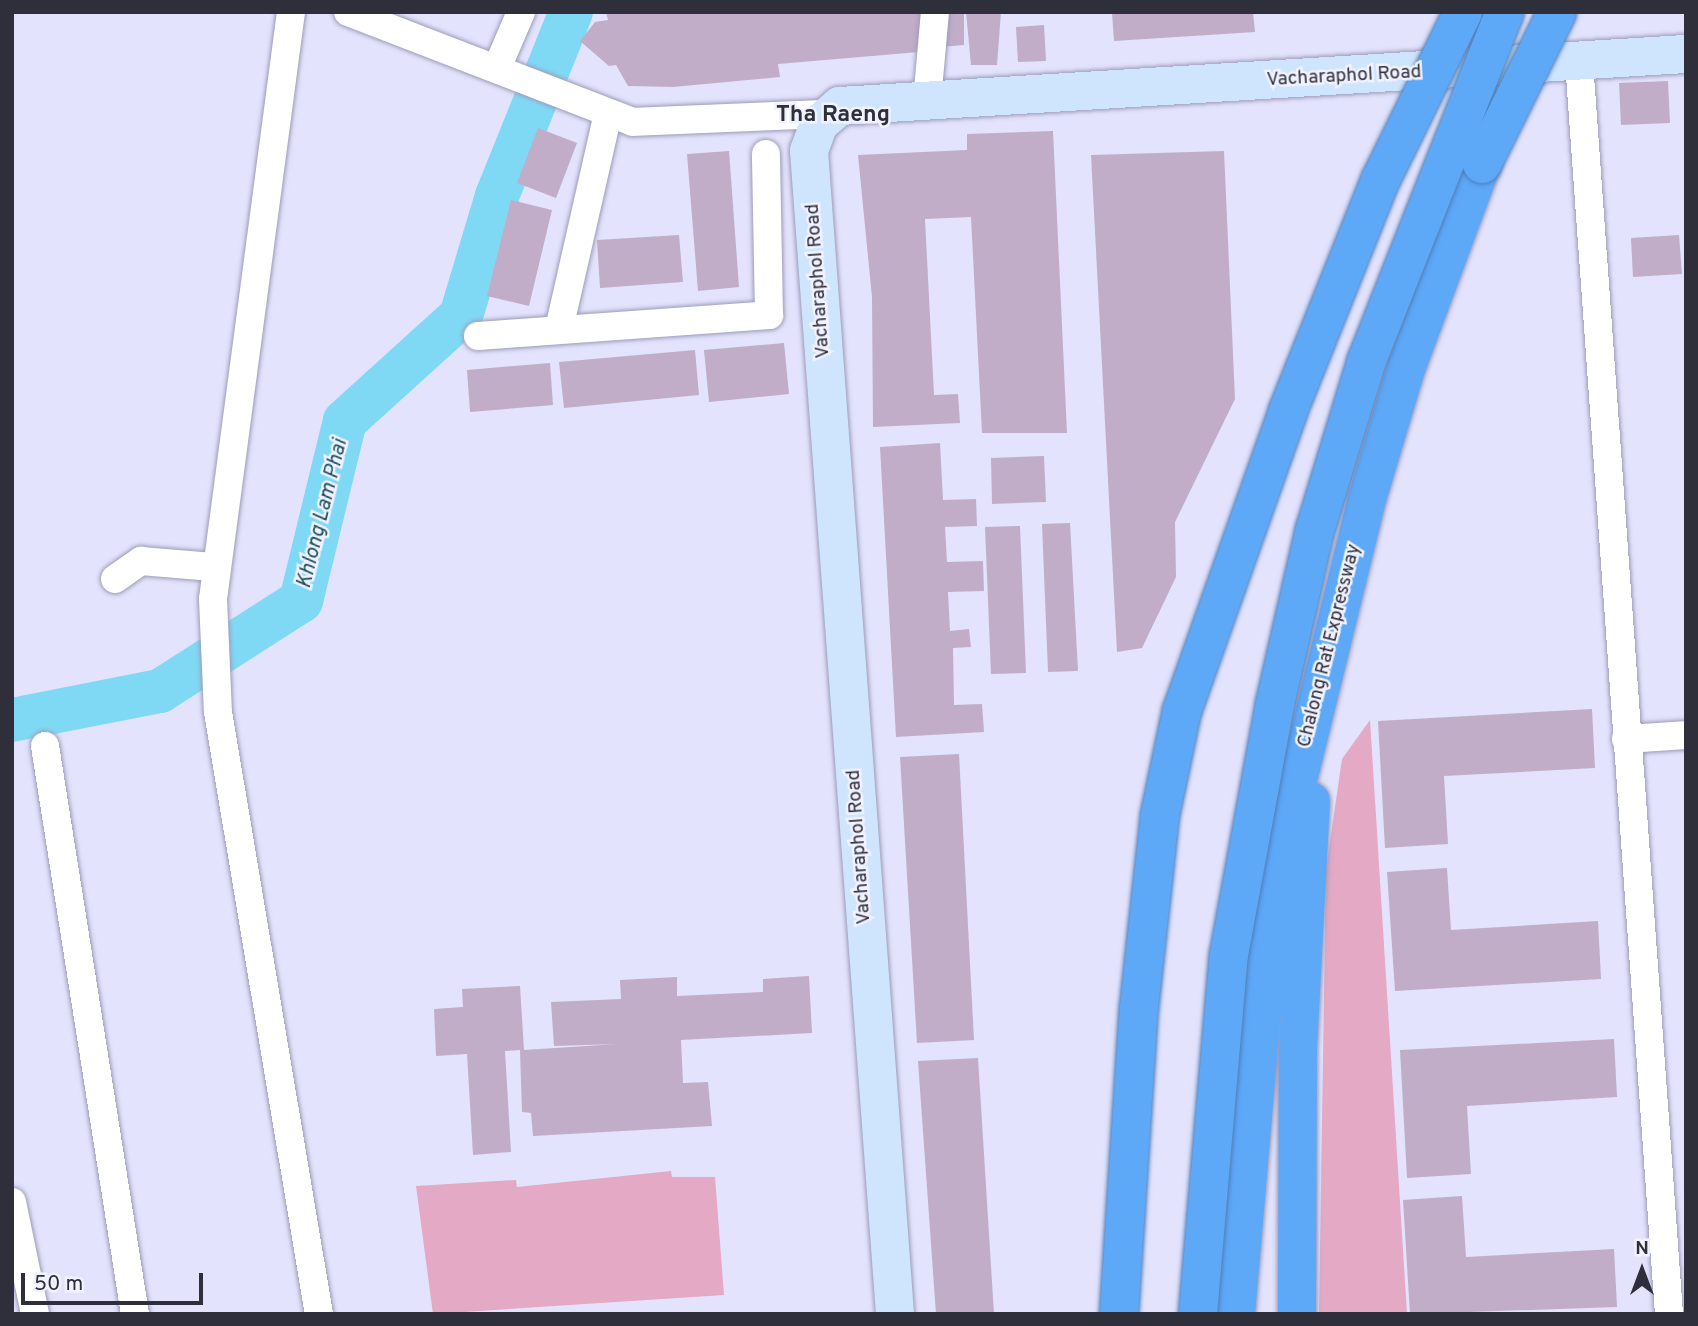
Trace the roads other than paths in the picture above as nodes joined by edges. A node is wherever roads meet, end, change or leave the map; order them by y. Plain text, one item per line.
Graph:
1 (291, 12) edge
2 (348, 12) edge
3 (521, 12) edge
4 (935, 12) edge
5 (1463, 12) edge
6 (1505, 12) edge
7 (1557, 12) edge
8 (1686, 54) edge
9 (1579, 62) junction
10 (505, 72) junction
11 (927, 101) junction
12 (608, 114) junction
13 (827, 114) junction
14 (766, 154) dead end
15 (559, 328) junction
16 (478, 336) dead end
17 (213, 567) junction
18 (116, 579) dead end
19 (1309, 729) junction
20 (1686, 735) edge
21 (1626, 739) junction
22 (45, 746) dead end
23 (12, 1202) edge
24 (19, 1271) edge
25 (35, 1314) edge
26 (135, 1314) edge
27 (319, 1314) edge
28 (895, 1314) edge
29 (1119, 1314) edge
30 (1198, 1314) edge
31 (1236, 1314) edge
32 (1297, 1314) edge
33 (1669, 1314) edge

1 - 17 street
2 - 10 street
3 - 10 street
4 - 11 street
5 - 29 highway, bridge
6 - 30 highway, Chalong Rat Expressway, bridge
7 - 19 highway, Chalong Rat Expressway, bridge
8 - 9 main road, Vacharaphol Road
9 - 11 main road, Vacharaphol Road
9 - 21 street
10 - 12 street
11 - 13 main road, Vacharaphol Road
12 - 13 street
12 - 15 street
13 - 28 main road, Vacharaphol Road
14 - 15 street
15 - 16 street
17 - 18 street
17 - 27 street
19 - 31 highway, Chalong Rat Expressway
19 - 32 highway
20 - 21 street
21 - 33 street
22 - 26 street
23 - 24 street
24 - 25 street

